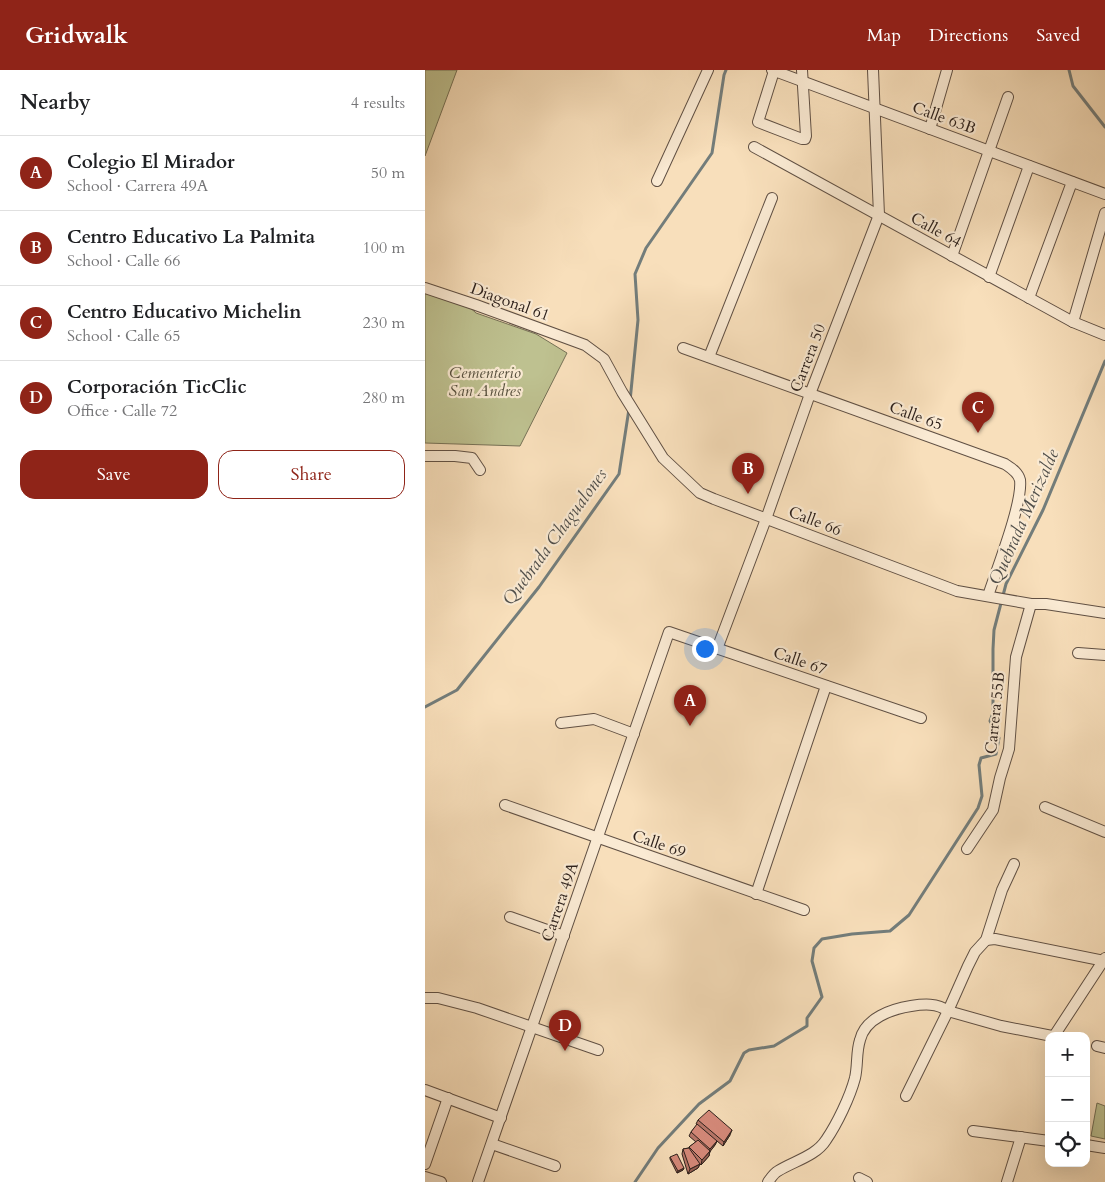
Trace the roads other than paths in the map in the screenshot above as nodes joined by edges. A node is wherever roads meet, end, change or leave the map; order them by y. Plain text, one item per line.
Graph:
1 (708, 70) edge
2 (773, 70) edge
3 (802, 70) edge
4 (873, 70) edge
5 (947, 70) edge
6 (801, 81) junction
7 (1009, 97) dead end
8 (875, 108) junction
9 (930, 129) junction
10 (754, 146) dead end
11 (989, 151) junction
12 (1029, 166) junction
13 (657, 181) dead end
14 (1072, 182) junction
15 (1105, 194) edge
16 (771, 198) dead end
17 (1105, 213) edge
18 (879, 215) junction
19 (952, 256) junction
20 (989, 277) junction
21 (425, 288) edge
22 (1029, 298) junction
23 (1073, 322) junction
24 (1105, 335) edge
25 (585, 345) joint
26 (683, 348) dead end
27 (709, 357) junction
28 (810, 394) junction
29 (425, 456) edge
30 (480, 470) dead end
31 (766, 519) junction
32 (988, 596) junction
33 (1031, 604) junction
34 (1105, 613) edge
35 (669, 632) joint
36 (717, 649) junction
37 (1078, 653) dead end
38 (1105, 655) edge
39 (826, 686) junction
40 (921, 718) dead end
41 (561, 723) dead end
42 (634, 734) junction
43 (505, 805) dead end
44 (1045, 807) dead end
45 (1105, 832) edge
46 (597, 839) junction
47 (967, 849) dead end
48 (1014, 864) dead end
49 (756, 894) junction
50 (804, 910) dead end
51 (510, 917) dead end
52 (564, 936) junction
53 (986, 940) junction
54 (1105, 960) edge
55 (425, 998) edge
56 (948, 1011) junction
57 (532, 1027) junction
58 (1056, 1032) edge
59 (1045, 1034) edge
60 (598, 1050) dead end
61 (425, 1090) edge
62 (906, 1096) dead end
63 (448, 1098) junction
64 (501, 1118) junction
65 (973, 1130) dead end
66 (1021, 1137) junction
67 (1045, 1140) edge
68 (492, 1144) junction
69 (1090, 1146) edge
70 (1105, 1148) edge
71 (425, 1164) edge
72 (555, 1166) dead end
73 (425, 1177) edge
74 (441, 1182) edge
75 (478, 1182) edge
76 (768, 1182) edge
77 (1007, 1182) edge

1 - 13 street
2 - 6 street, Calle 63B
2 - 6 street
3 - 6 street
4 - 8 street, Carrera 50
5 - 9 street
6 - 8 street, Calle 63B
7 - 11 street
8 - 9 street, Calle 63B
8 - 18 street, Carrera 50
9 - 11 street, Calle 63B
10 - 18 street, Calle 64
11 - 12 street, Calle 63B
11 - 19 street
12 - 14 street, Calle 63B
12 - 20 street
14 - 15 street, Calle 63B
14 - 22 street
16 - 27 street
17 - 23 street
18 - 19 street, Calle 64
18 - 28 street, Carrera 50
19 - 20 street, Calle 64
20 - 22 street, Calle 64
21 - 25 street, Diagonal 61
22 - 23 street, Calle 64
23 - 24 street, Calle 64
25 - 31 street, Calle 66
26 - 27 street, Calle 65
27 - 28 street, Calle 65
28 - 31 street, Carrera 50
28 - 32 street, Calle 65
29 - 30 street
31 - 32 street, Calle 66
31 - 36 street, Carrera 50
32 - 33 street, Calle 66
33 - 34 street, Calle 66
33 - 47 street, Carrera 55B
35 - 36 street, Calle 67
35 - 42 street, Carrera 49A
36 - 39 street, Calle 67
37 - 38 street
39 - 40 street, Calle 67
39 - 49 street
41 - 42 street
42 - 46 street, Carrera 49A
43 - 46 street, Calle 69
44 - 45 street
46 - 49 street, Calle 69
46 - 52 street, Carrera 49A
48 - 53 street
49 - 50 street, Calle 69
51 - 52 street
52 - 57 street, Carrera 49A
53 - 54 street
53 - 56 street
54 - 58 street
55 - 57 street
56 - 59 street
56 - 62 street
56 - 76 street
57 - 60 street
57 - 64 street, Carrera 49A
61 - 63 street
63 - 64 street
63 - 71 street
64 - 68 street, Carrera 49A
65 - 66 street
66 - 67 street
66 - 77 street
68 - 72 street
68 - 75 street, Carrera 49A
69 - 70 street
73 - 74 street

